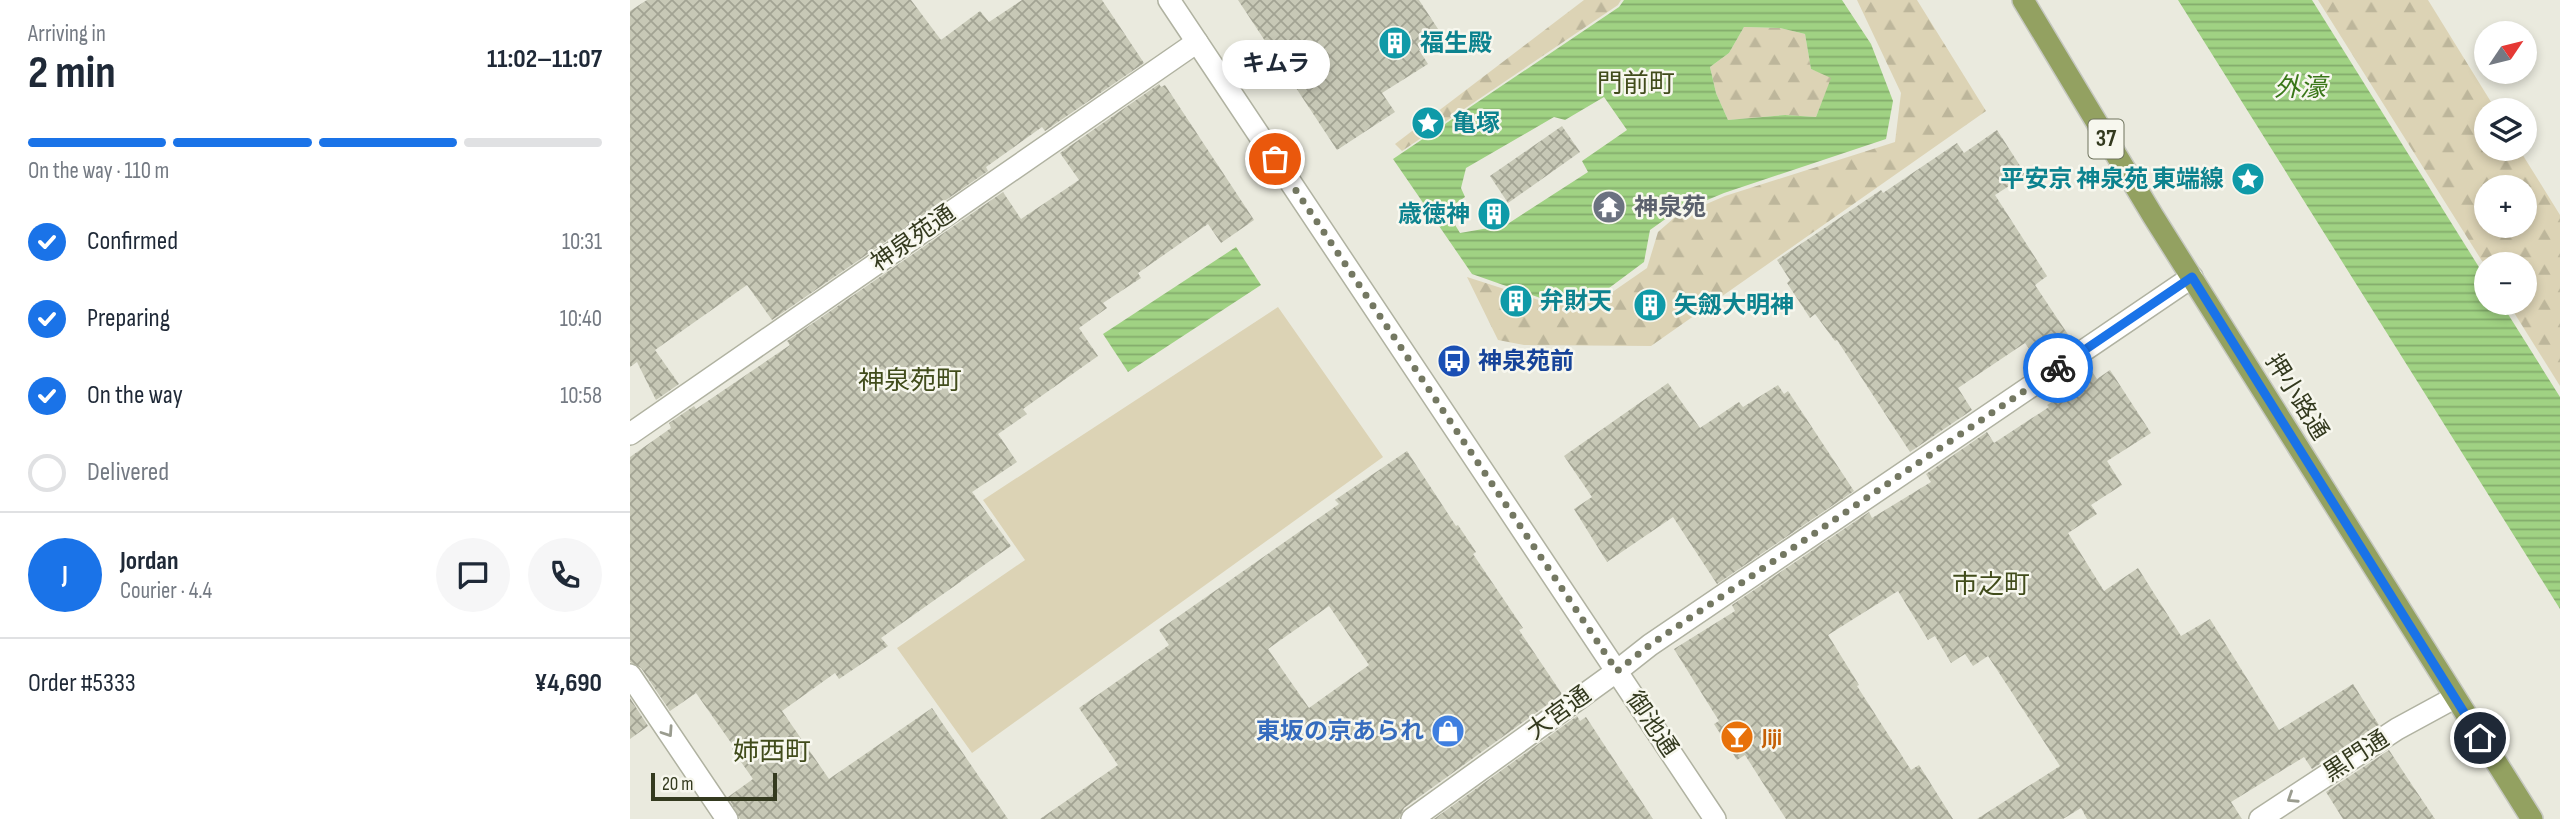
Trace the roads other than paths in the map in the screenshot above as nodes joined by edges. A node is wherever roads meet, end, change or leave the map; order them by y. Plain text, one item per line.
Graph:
1 (1169, 0) edge
2 (2023, 0) edge
3 (1197, 42) junction
4 (2192, 277) junction
5 (630, 434) edge
6 (1617, 671) junction
7 (630, 675) edge
8 (2454, 698) junction
9 (727, 819) edge
10 (1412, 819) edge
11 (1715, 819) edge
12 (2260, 819) edge
13 (2532, 819) edge

1 - 3 street, 御池通
2 - 4 main road, 押小路通 / 37
3 - 5 street, 神泉苑通
3 - 6 street, 御池通
4 - 6 street, 大宮通
4 - 8 main road, 押小路通 / 37
6 - 10 street, 大宮通
6 - 11 street, 御池通
7 -> 9 street
8 -> 12 street, 黒門通
8 - 13 main road, 押小路通 / 37

